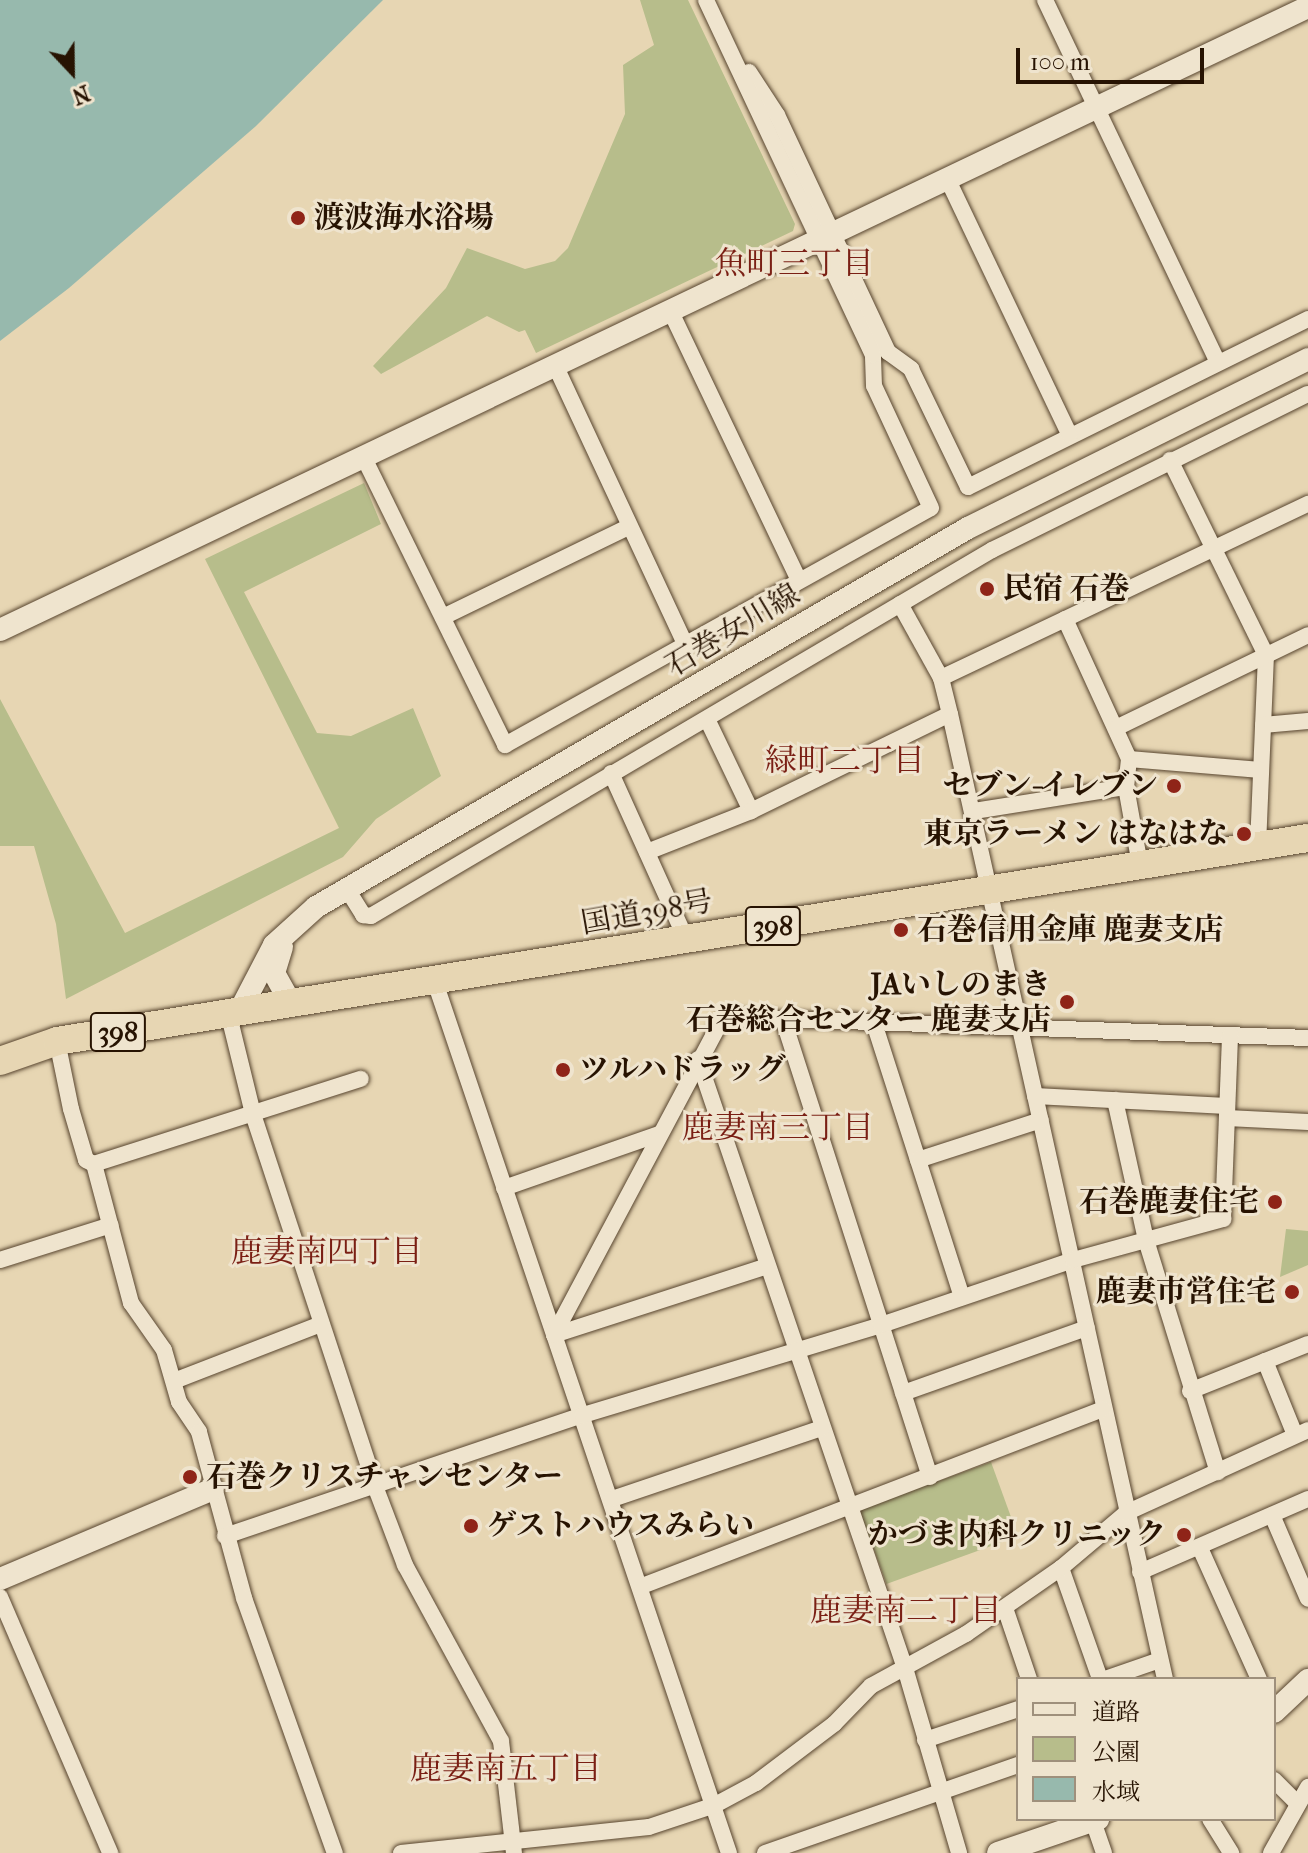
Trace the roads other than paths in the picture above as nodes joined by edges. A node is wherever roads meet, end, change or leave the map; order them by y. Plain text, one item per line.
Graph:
1 (706, 0) edge
2 (721, 0) edge
3 (1045, 0) edge
4 (1308, 7) edge
5 (1096, 108) junction
6 (947, 178) junction
7 (824, 236) junction
8 (670, 310) junction
9 (1308, 319) edge
10 (1308, 359) edge
11 (1218, 362) junction
12 (555, 365) junction
13 (1308, 394) edge
14 (1069, 434) junction
15 (364, 458) junction
16 (1170, 460) junction
17 (1308, 504) edge
18 (628, 527) junction
19 (1217, 548) junction
20 (799, 581) junction
21 (900, 604) junction
22 (443, 617) junction
23 (1065, 619) junction
24 (0, 630) edge
25 (1308, 635) edge
26 (685, 644) junction
27 (1266, 655) junction
28 (941, 678) junction
29 (950, 714) junction
30 (707, 719) junction
31 (1308, 721) edge
32 (1263, 725) junction
33 (1118, 727) junction
34 (1129, 759) junction
35 (1261, 770) junction
36 (611, 773) junction
37 (1126, 787) junction
38 (751, 811) junction
39 (974, 811) junction
40 (1308, 838) edge
41 (1258, 847) junction
42 (647, 852) junction
43 (1140, 865) junction
44 (347, 889) junction
45 (992, 890) junction
46 (300, 919) junction
47 (687, 941) junction
48 (435, 982) junction
49 (292, 1005) junction
50 (234, 1015) junction
51 (783, 1019) junction
52 (874, 1023) junction
53 (1018, 1028) junction
54 (1230, 1035) junction
55 (1308, 1038) edge
56 (57, 1041) junction
57 (698, 1059) junction
58 (0, 1061) edge
59 (361, 1079) dead end
60 (1035, 1096) junction
61 (1115, 1100) junction
62 (1227, 1112) junction
63 (253, 1114) junction
64 (1041, 1120) junction
65 (1308, 1122) edge
66 (659, 1134) junction
67 (918, 1160) junction
68 (94, 1164) junction
69 (504, 1188) junction
70 (111, 1225) junction
71 (1146, 1240) junction
72 (0, 1260) edge
73 (1073, 1260) junction
74 (767, 1266) junction
75 (962, 1297) junction
76 (321, 1324) junction
77 (881, 1325) junction
78 (1087, 1328) junction
79 (554, 1335) junction
80 (1308, 1344) edge
81 (797, 1351) junction
82 (1265, 1361) junction
83 (174, 1381) junction
84 (1190, 1391) junction
85 (903, 1393) junction
86 (1103, 1409) junction
87 (583, 1415) junction
88 (822, 1428) junction
89 (1301, 1432) edge
90 (1218, 1472) junction
91 (930, 1477) junction
92 (375, 1486) junction
93 (213, 1489) junction
94 (612, 1499) junction
95 (1308, 1499) edge
96 (848, 1509) junction
97 (1126, 1513) junction
98 (1272, 1515) junction
99 (225, 1536) junction
100 (1200, 1548) junction
101 (1061, 1568) junction
102 (1140, 1572) junction
103 (0, 1579) edge
104 (642, 1586) junction
105 (0, 1597) edge
106 (1308, 1599) edge
107 (1005, 1608) junction
108 (1160, 1660) junction
109 (905, 1668) junction
110 (1028, 1677) edge
111 (1101, 1677) edge
112 (1108, 1677) edge
113 (1164, 1677) edge
114 (1258, 1677) edge
115 (1308, 1680) edge
116 (1016, 1710) edge
117 (1276, 1710) edge
118 (925, 1740) junction
119 (1016, 1766) edge
120 (1276, 1782) edge
121 (1308, 1787) edge
122 (940, 1791) junction
123 (1296, 1802) junction
124 (715, 1805) junction
125 (1093, 1821) edge
126 (1096, 1821) edge
127 (1211, 1821) edge
128 (514, 1846) edge
129 (110, 1853) edge
130 (335, 1853) edge
131 (401, 1853) edge
132 (729, 1853) edge
133 (765, 1853) edge
134 (959, 1853) edge
135 (998, 1853) edge
136 (1104, 1853) edge
137 (1231, 1853) edge
138 (1272, 1853) edge

1 - 7 street
2 - 7 street
3 - 5 street
4 - 5 street
5 - 6 street
5 - 11 street
6 - 7 street
6 - 14 street
7 - 8 street
7 - 14 street
7 - 20 street
8 - 12 street
8 - 20 street
9 - 11 street
10 - 44 street, 石巻女川線
11 - 14 street
12 - 15 street
12 - 18 street
13 - 16 street
15 - 22 street
15 - 24 street
16 - 19 street
16 - 21 street
17 - 19 street
18 - 22 street
18 - 26 street
19 - 23 street
19 - 27 street
20 - 26 street
21 - 28 street
21 - 30 street
22 - 26 street
23 - 28 street
23 - 33 street
25 - 27 street
27 - 32 street
27 - 33 street
28 - 29 street
29 - 38 street
29 - 39 street
30 - 36 street
30 - 38 street
31 - 32 street
32 - 35 street
33 - 34 street
34 - 35 street
34 - 37 street
35 - 41 street
36 - 42 street
36 - 44 street
37 - 39 street
37 - 43 street
38 - 42 street
39 - 45 street
40 - 41 highway, 国道398号 / 398
41 - 43 highway, 国道398号 / 398
42 - 47 street
43 - 45 highway, 国道398号 / 398
44 - 46 street, 石巻女川線
45 - 47 highway, 国道398号 / 398
45 - 53 street
46 - 49 street
46 - 50 street, 石巻女川線
47 - 48 highway, 国道398号 / 398
48 - 49 highway, 国道398号 / 398
48 - 69 street
49 - 50 highway, 国道398号 / 398
50 - 56 highway, 国道398号 / 398
50 - 63 street
51 - 52 street
51 - 57 street
51 - 77 street
52 - 53 street
52 - 67 street
53 - 54 street
53 - 60 street
54 - 55 street
54 - 62 street
56 - 58 highway, 国道398号 / 398
56 - 68 street
57 - 66 street
57 - 74 street
59 - 63 street
60 - 61 street
60 - 64 street
61 - 62 street
61 - 71 street
62 - 65 street
62 - 71 street
63 - 68 street
63 - 76 street
64 - 67 street
64 - 73 street
66 - 69 street
66 - 79 street
67 - 75 street
68 - 70 street
69 - 79 street
70 - 72 street
70 - 83 street
71 - 73 street
71 - 84 street
73 - 75 street
73 - 78 street
74 - 79 street
74 - 81 street
75 - 77 street
76 - 83 street
76 - 92 street
77 - 81 street
77 - 85 street
78 - 85 street
78 - 86 street
79 - 87 street
80 - 82 street
81 - 87 street
81 - 88 street
82 - 84 street
82 - 89 street
83 - 93 street
84 - 90 street
85 - 91 street
86 - 91 street
86 - 97 street
87 - 92 street
87 - 94 street
88 - 94 street
88 - 96 street
89 - 90 street
90 - 97 street
91 - 96 street
92 - 99 street
92 - 128 street
93 - 99 street
93 - 103 street
94 - 104 street
95 - 98 street
96 - 104 street
96 - 109 street
97 - 101 street
97 - 102 street
98 - 100 street
98 - 106 street
99 - 130 street
100 - 102 street
100 - 114 street
101 - 107 street
101 - 111 street
102 - 108 street
104 - 124 street
105 - 129 street
107 - 109 street
107 - 110 street
108 - 112 street
108 - 113 street
109 - 118 street
109 - 124 street
115 - 117 street
116 - 118 street
118 - 122 street
119 - 122 street
120 - 123 street
121 - 123 street
122 - 133 street
122 - 134 street
123 - 138 street
124 - 128 street
124 - 132 street
125 - 135 street
126 - 136 street
127 - 137 street
128 - 131 street

